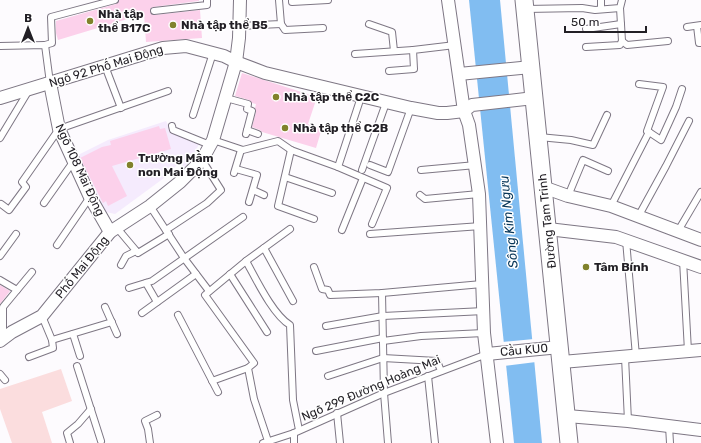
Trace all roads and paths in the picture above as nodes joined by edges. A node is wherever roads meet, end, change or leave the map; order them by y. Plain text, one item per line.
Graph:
1 (115, 0) edge
2 (207, 0) edge
3 (240, 0) edge
4 (279, 0) edge
5 (292, 0) edge
6 (328, 0) edge
7 (448, 0) edge
8 (601, 0) edge
9 (622, 0) edge
10 (524, 4) edge
11 (620, 8) junction
12 (601, 9) junction
13 (154, 11) dead end
14 (281, 24) junction
15 (369, 24) dead end
16 (621, 24) junction
17 (239, 26) junction
18 (699, 26) edge
19 (687, 27) dead end
20 (323, 28) dead end
21 (586, 29) dead end
22 (622, 41) junction
23 (668, 41) dead end
24 (701, 43) edge
25 (45, 44) junction
26 (455, 45) junction
27 (0, 46) edge
28 (586, 47) dead end
29 (413, 50) junction
30 (394, 51) junction
31 (214, 53) junction
32 (355, 54) dead end
33 (236, 62) junction
34 (105, 66) junction
35 (524, 67) junction
36 (389, 71) dead end
37 (459, 74) junction
38 (50, 83) junction
39 (639, 84) dead end
40 (30, 88) junction
41 (682, 89) dead end
42 (168, 91) dead end
43 (361, 97) junction
44 (0, 98) edge
45 (226, 98) junction
46 (527, 99) junction
47 (386, 102) junction
48 (121, 108) junction
49 (411, 108) junction
50 (464, 111) junction
51 (607, 115) dead end
52 (193, 116) dead end
53 (689, 121) dead end
54 (172, 126) dead end
55 (59, 129) junction
56 (649, 132) junction
57 (258, 134) dead end
58 (538, 137) junction
59 (0, 138) edge
60 (212, 143) junction
61 (241, 150) junction
62 (291, 150) junction
63 (202, 160) junction
64 (74, 162) junction
65 (370, 165) dead end
66 (476, 165) junction
67 (338, 167) junction
68 (362, 170) dead end
69 (421, 170) dead end
70 (608, 171) dead end
71 (285, 177) junction
72 (363, 178) junction
73 (543, 187) junction
74 (253, 190) junction
75 (701, 192) edge
76 (332, 193) dead end
77 (480, 194) junction
78 (264, 195) dead end
79 (420, 195) dead end
80 (568, 196) junction
81 (90, 197) junction
82 (249, 202) dead end
83 (44, 203) dead end
84 (1, 204) dead end
85 (150, 206) junction
86 (611, 206) junction
87 (243, 217) dead end
88 (638, 217) junction
89 (314, 219) dead end
90 (372, 224) dead end
91 (481, 226) junction
92 (290, 229) dead end
93 (548, 229) junction
94 (113, 230) junction
95 (342, 230) dead end
96 (678, 231) junction
97 (167, 232) junction
98 (16, 234) dead end
99 (370, 234) dead end
100 (626, 240) junction
101 (701, 240) edge
102 (57, 245) dead end
103 (264, 248) junction
104 (136, 251) junction
105 (0, 256) edge
106 (184, 258) junction
107 (683, 260) junction
108 (246, 261) junction
109 (121, 265) dead end
110 (314, 267) dead end
111 (701, 267) edge
112 (32, 272) dead end
113 (196, 274) junction
114 (230, 274) junction
115 (0, 280) edge
116 (146, 283) junction
117 (482, 284) junction
118 (129, 288) dead end
119 (17, 290) junction
120 (207, 293) junction
121 (382, 293) junction
122 (292, 301) dead end
123 (157, 302) junction
124 (105, 307) dead end
125 (484, 311) junction
126 (142, 312) dead end
127 (178, 315) dead end
128 (42, 316) junction
129 (383, 316) junction
130 (112, 322) junction
131 (326, 326) dead end
132 (267, 332) dead end
133 (484, 333) junction
134 (73, 334) junction
135 (117, 334) dead end
136 (2, 339) edge
137 (383, 339) junction
138 (52, 340) junction
139 (701, 350) edge
140 (316, 351) dead end
141 (688, 351) junction
142 (555, 352) junction
143 (487, 354) junction
144 (80, 356) dead end
145 (631, 356) junction
146 (29, 357) dead end
147 (383, 358) junction
148 (77, 366) dead end
149 (248, 368) junction
150 (440, 371) junction
151 (0, 374) edge
152 (328, 376) dead end
153 (428, 376) junction
154 (5, 380) dead end
155 (212, 381) junction
156 (218, 392) dead end
157 (384, 393) junction
158 (91, 409) junction
159 (337, 413) junction
160 (157, 415) dead end
161 (567, 416) junction
162 (628, 421) junction
163 (669, 426) junction
164 (701, 430) edge
165 (296, 432) junction
166 (101, 441) dead end
167 (265, 442) edge
168 (70, 443) edge
169 (150, 443) edge
170 (294, 443) edge
171 (340, 443) edge
172 (388, 443) edge
173 (435, 443) edge
174 (497, 443) edge
175 (569, 443) edge
176 (670, 443) edge

1 - 25 lane
2 - 13 lane
3 - 17 street, Phố Mai Động
4 - 14 lane
5 - 6 lane
7 - 26 street
8 - 12 lane
9 - 11 lane
10 - 12 lane
10 - 35 main road, Đường Tam Trinh
11 - 12 lane
11 - 16 lane
14 - 17 lane
14 - 20 lane
15 - 30 lane
16 - 21 lane
16 - 22 lane
17 - 33 street, Phố Mai Động
18 - 19 lane
18 - 24 lane
22 - 23 lane
22 - 28 lane
25 - 27 lane
25 - 38 lane
26 - 29 lane
26 - 37 street
29 - 30 lane
29 - 36 lane
30 - 32 lane
31 - 33 street, Ngõ 92 Phố Mai Động
31 - 34 street, Ngõ 92 Phố Mai Động
31 - 52 lane
33 - 43 street, Ngõ 92 Phố Mai Động
33 - 45 street, Phố Mai Động
34 - 38 street, Ngõ 92 Phố Mai Động
34 - 48 lane
35 - 37 street
35 - 46 main road, Đường Tam Trinh
37 - 50 street
38 - 40 street, Ngõ 92 Phố Mai Động
38 - 55 street, Ngõ 108 Mai Động
39 - 56 lane
40 - 44 street, Ngõ 92 Phố Mai Động
40 - 59 lane
41 - 56 lane
42 - 48 lane
43 - 47 street, Ngõ 92 Phố Mai Động
43 - 67 lane
45 - 57 lane
45 - 60 street, Phố Mai Động
46 - 50 street
46 - 58 main road, Đường Tam Trinh
47 - 49 street, Ngõ 92 Phố Mai Động
47 - 68 lane
48 - 55 lane
49 - 50 street, Ngõ 92 Phố Mai Động
49 - 65 lane
50 - 66 street
51 - 58 lane
53 - 88 lane
54 - 60 lane
55 - 64 street, Ngõ 108 Mai Động
55 - 84 lane
56 - 86 lane
58 - 73 main road, Đường Tam Trinh
60 - 61 lane
60 - 63 street, Phố Mai Động
61 - 62 lane
61 - 74 lane
62 - 67 lane
62 - 71 lane
63 - 85 street, Phố Mai Động
63 - 97 lane
64 - 81 street, Ngõ 108 Mai Động
64 - 83 lane
66 - 69 lane
66 - 77 street
67 - 72 lane
70 - 80 lane
71 - 76 lane
71 - 89 lane
72 - 90 lane
72 - 95 lane
73 - 80 street
73 - 93 main road, Đường Tam Trinh
74 - 78 lane
74 - 82 lane
75 - 96 lane
77 - 79 lane
77 - 91 street
80 - 86 street
81 - 94 street, Ngõ 108 Mai Động
81 - 102 lane
85 - 94 street, Phố Mai Động
85 - 97 lane
86 - 88 street
87 - 106 lane
88 - 96 street
91 - 99 lane
91 - 117 street
92 - 103 lane
93 - 100 street
93 - 142 main road, Đường Tam Trinh
94 - 104 lane
94 - 128 street, Phố Mai Động
96 - 101 street
97 - 104 lane
97 - 106 lane
98 - 105 lane
100 - 107 street
100 - 145 lane
103 - 108 lane
103 - 122 lane
104 - 109 lane
106 - 113 lane
106 - 116 lane
107 - 111 street
107 - 141 lane
108 - 114 lane
108 - 165 lane
110 - 121 lane
112 - 119 lane
113 - 120 lane
113 - 123 lane
114 - 120 lane
114 - 132 lane
115 - 119 lane
116 - 118 lane
116 - 123 lane
117 - 121 lane
117 - 125 street
119 - 136 lane
120 - 149 lane
121 - 129 lane
123 - 126 lane
124 - 130 lane
125 - 129 lane
125 - 133 street
127 - 155 lane
128 - 136 street, Phố Mai Động
128 - 138 lane
129 - 131 lane
129 - 137 lane
130 - 134 lane
130 - 135 lane
133 - 137 lane
133 - 143 street
134 - 138 lane
134 - 144 lane
137 - 140 lane
137 - 147 lane
138 - 146 lane
139 - 141 street, Cầu KU0
141 - 145 street, Cầu KU0
142 - 143 street, Cầu KU0
142 - 145 street, Cầu KU0
142 - 161 main road, Đường Tam Trinh
143 - 150 lane, Ngõ 299 Đường Hoàng Mai
143 - 174 street
145 - 162 lane
147 - 150 lane
147 - 152 lane
147 - 157 lane
148 - 158 lane
149 - 155 lane
149 - 167 lane
150 - 153 lane, Ngõ 299 Đường Hoàng Mai
151 - 154 lane
153 - 157 lane, Ngõ 299 Đường Hoàng Mai
153 - 173 lane
155 - 156 lane
157 - 159 lane, Ngõ 299 Đường Hoàng Mai
157 - 172 lane
158 - 166 lane
158 - 168 lane
159 - 165 lane, Ngõ 299 Đường Hoàng Mai
159 - 171 lane
160 - 169 lane
161 - 162 street
161 - 175 main road, Đường Tam Trinh
162 - 163 street
163 - 164 street
163 - 176 lane
165 - 167 lane, Ngõ 299 Đường Hoàng Mai
165 - 170 lane

